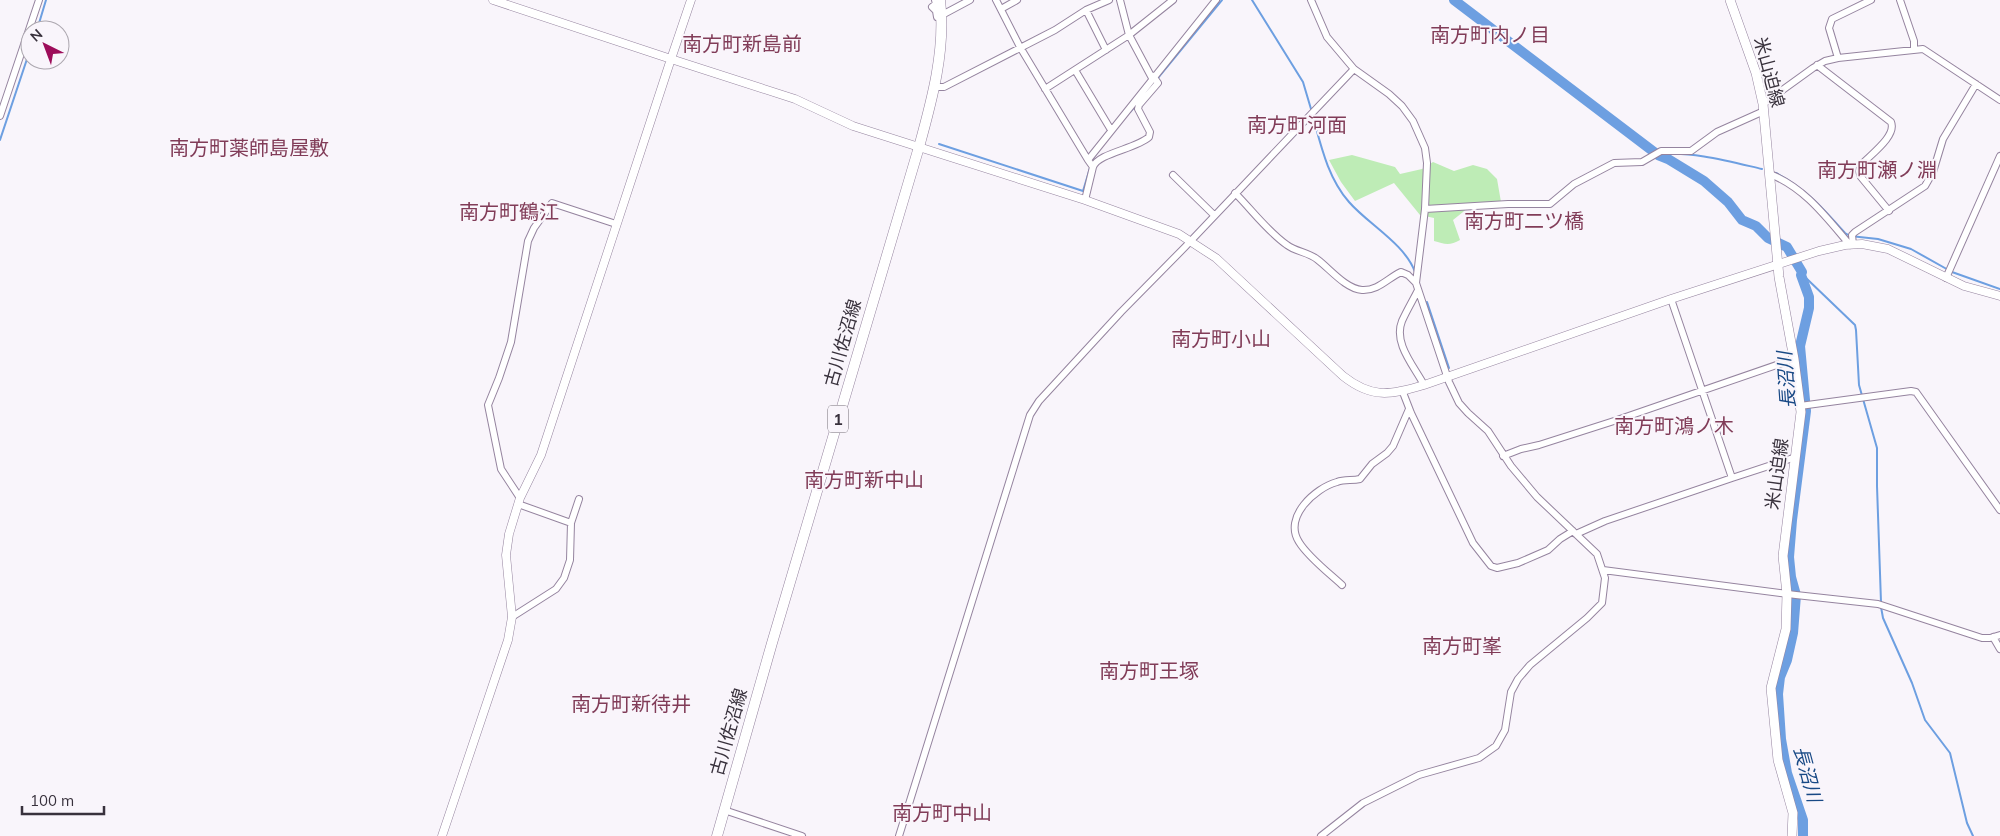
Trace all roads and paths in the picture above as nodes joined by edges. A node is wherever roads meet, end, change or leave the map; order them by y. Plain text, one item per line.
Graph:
1 (39, 0) edge
2 (493, 0) edge
3 (691, 0) edge
4 (935, 0) edge
5 (940, 0) edge
6 (970, 0) edge
7 (996, 0) edge
8 (1017, 0) edge
9 (1109, 0) edge
10 (1120, 0) edge
11 (1173, 0) edge
12 (1216, 0) edge
13 (1311, 0) edge
14 (1730, 0) edge
15 (1871, 0) edge
16 (1900, 0) edge
17 (1001, 9) junction
18 (1086, 10) junction
19 (942, 15) junction
20 (1129, 35) junction
21 (1020, 47) junction
22 (1106, 50) junction
23 (1914, 50) junction
24 (1838, 58) junction
25 (671, 59) junction
26 (938, 61) junction
27 (1818, 65) junction
28 (1354, 68) junction
29 (1075, 70) junction
30 (1154, 78) junction
31 (1976, 84) junction
32 (934, 87) junction
33 (1046, 89) junction
34 (1999, 98) edge
35 (1764, 107) junction
36 (0, 116) edge
37 (1111, 130) junction
38 (920, 147) junction
39 (2000, 156) edge
40 (1090, 164) junction
41 (1770, 174) junction
42 (1173, 175) dead end
43 (1235, 193) junction
44 (1085, 200) junction
45 (1424, 209) junction
46 (1889, 211) junction
47 (1214, 215) junction
48 (616, 224) junction
49 (1191, 240) junction
50 (1852, 240) junction
51 (1778, 265) junction
52 (1948, 273) junction
53 (1417, 286) junction
54 (2000, 296) edge
55 (1671, 299) junction
56 (1794, 359) junction
57 (1448, 377) junction
58 (1424, 385) junction
59 (1702, 390) junction
60 (1404, 395) dead end
61 (1804, 405) junction
62 (1409, 409) junction
63 (1504, 456) junction
64 (1796, 457) junction
65 (1732, 478) junction
66 (579, 499) dead end
67 (519, 501) junction
68 (2000, 510) edge
69 (571, 523) junction
70 (1575, 532) junction
71 (1603, 570) junction
72 (1342, 585) dead end
73 (1787, 594) junction
74 (512, 617) junction
75 (2000, 634) edge
76 (1993, 637) junction
77 (2000, 649) edge
78 (724, 810) junction
79 (442, 836) edge
80 (717, 836) edge
81 (802, 836) edge
82 (899, 836) edge
83 (1320, 836) edge
84 (1792, 836) edge

1 - 36 street
2 - 25 street
3 - 25 street
4 - 26 street
5 - 19 main road, 古川佐沼線 / 1
6 - 19 street
7 - 17 street
8 - 17 street
9 - 18 street
10 - 20 street
11 - 20 street
12 - 30 street
13 - 28 street
14 - 35 main road, 米山迫線
15 - 24 street
16 - 23 street
17 - 21 street
18 - 21 street
18 - 22 street
19 - 26 main road, 古川佐沼線 / 1
20 - 22 street
20 - 30 street
21 - 32 street
21 - 33 street
22 - 29 street
23 - 24 street
23 - 31 street
24 - 27 street
25 - 38 street
25 - 48 street
26 - 32 main road, 古川佐沼線 / 1
27 - 35 street
27 - 46 street
28 - 43 street
28 - 45 street
29 - 33 street
29 - 37 street
30 - 37 street
30 - 40 street
31 - 34 street
31 - 46 street
32 - 38 main road, 古川佐沼線 / 1
33 - 40 street
35 - 41 main road, 米山迫線
35 - 45 street
37 - 40 street
38 - 44 street
38 - 78 main road, 古川佐沼線 / 1
39 - 52 street
40 - 44 street
41 - 50 street
41 - 51 main road, 米山迫線
42 - 47 street
43 - 47 street
43 - 53 street
44 - 49 street
45 - 53 street
46 - 50 street
47 - 49 street
48 - 67 street
48 - 67 street
49 - 58 street
49 - 82 street
50 - 51 street
50 - 52 street
51 - 55 street
51 - 56 main road, 米山迫線
52 - 54 street
53 - 57 street
53 - 58 street
55 - 57 street
55 - 59 street
56 - 59 street
56 - 61 main road, 米山迫線
57 - 58 street
57 - 63 street
59 - 63 street
59 - 65 street
60 - 62 street
61 - 64 main road, 米山迫線
61 - 68 street
62 - 70 street
62 - 72 street
63 - 70 street
64 - 65 street
64 - 73 main road, 米山迫線
65 - 70 street
66 - 69 street
67 - 69 street
67 - 74 street
69 - 74 street
70 - 71 street
71 - 73 street
71 - 83 street
73 - 76 street
73 - 84 main road, 米山迫線
74 - 79 street
75 - 76 street
76 - 77 street
78 - 80 main road, 古川佐沼線 / 1
78 - 81 street

